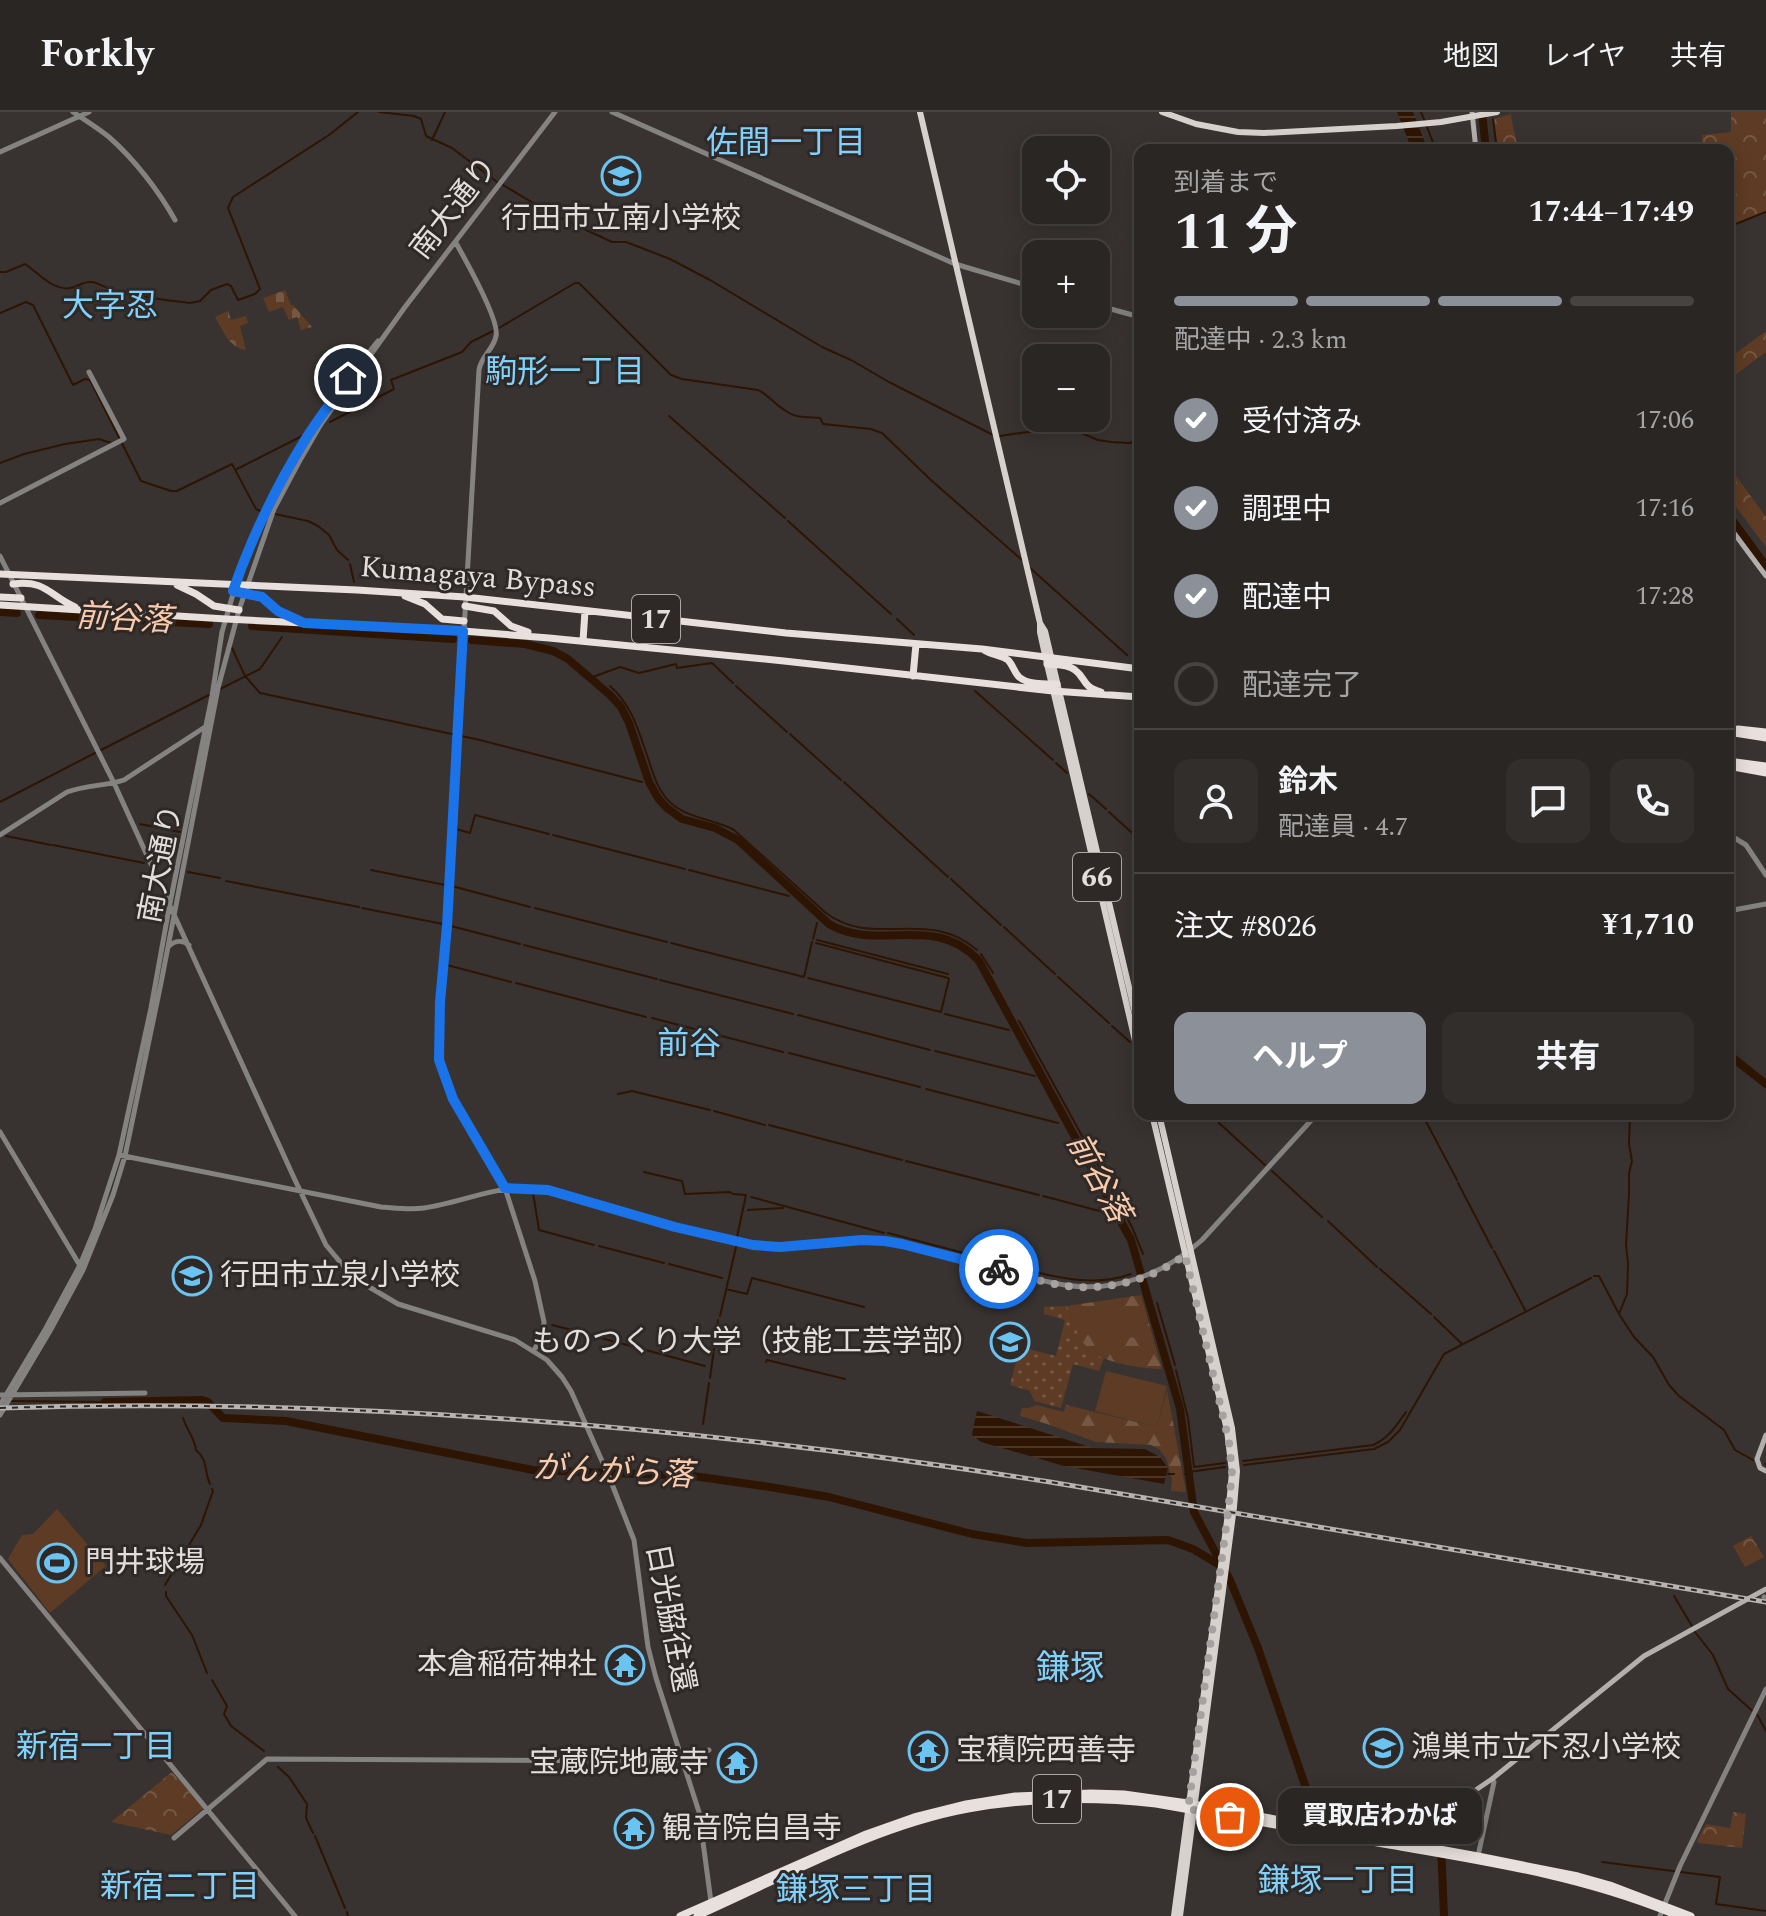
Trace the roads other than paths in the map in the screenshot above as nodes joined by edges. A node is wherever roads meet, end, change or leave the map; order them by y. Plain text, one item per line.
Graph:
1 (73, 112) edge
2 (89, 112) edge
3 (555, 112) edge
4 (612, 112) edge
5 (920, 112) edge
6 (1162, 112) edge
7 (1497, 112) edge
8 (1488, 113) edge
9 (1474, 115) edge
10 (80, 117) junction
11 (1476, 144) edge
12 (0, 152) edge
13 (175, 220) dead end
14 (456, 243) junction
15 (955, 264) junction
16 (1022, 284) edge
17 (1110, 309) edge
18 (1134, 315) edge
19 (89, 372) dead end
20 (0, 503) edge
21 (269, 514) junction
22 (1734, 533) edge
23 (0, 556) edge
24 (4, 574) edge
25 (1766, 576) edge
26 (171, 583) junction
27 (13, 584) junction
28 (247, 584) junction
29 (235, 587) junction
30 (383, 592) junction
31 (244, 593) junction
32 (0, 597) edge
33 (23, 602) junction
34 (465, 602) junction
35 (0, 605) edge
36 (228, 608) junction
37 (81, 609) junction
38 (239, 610) junction
39 (585, 611) junction
40 (226, 619) junction
41 (236, 620) junction
42 (464, 621) junction
43 (304, 623) junction
44 (463, 631) junction
45 (549, 638) junction
46 (583, 641) junction
47 (916, 644) junction
48 (982, 649) junction
49 (1049, 660) junction
50 (1134, 669) edge
51 (913, 676) junction
52 (1055, 688) junction
53 (215, 692) junction
54 (1105, 696) junction
55 (1134, 697) edge
56 (206, 727) junction
57 (1734, 731) edge
58 (1766, 735) edge
59 (1734, 764) edge
60 (1734, 765) edge
61 (1766, 766) edge
62 (1766, 773) edge
63 (114, 783) junction
64 (0, 835) edge
65 (1734, 839) edge
66 (1766, 875) edge
67 (170, 903) junction
68 (1766, 904) edge
69 (1734, 910) edge
70 (174, 912) junction
71 (189, 946) junction
72 (167, 947) junction
73 (1134, 1010) edge
74 (1134, 1036) edge
75 (1154, 1120) edge
76 (1160, 1120) edge
77 (1311, 1120) edge
78 (0, 1132) edge
79 (122, 1156) junction
80 (505, 1188) junction
81 (300, 1190) junction
82 (1188, 1253) junction
83 (80, 1265) junction
84 (534, 1350) junction
85 (145, 1393) dead end
86 (5, 1399) edge
87 (0, 1415) edge
88 (1766, 1435) edge
89 (1766, 1471) edge
90 (0, 1558) edge
91 (1765, 1595) edge
92 (1766, 1689) edge
93 (709, 1750) dead end
94 (683, 1759) junction
95 (1492, 1779) junction
96 (1191, 1807) junction
97 (208, 1809) junction
98 (1288, 1821) junction
99 (174, 1838) dead end
100 (1434, 1850) junction
101 (1478, 1858) junction
102 (711, 1909) edge
103 (1662, 1910) edge
104 (295, 1916) edge
105 (680, 1916) edge
106 (697, 1916) edge
107 (1177, 1916) edge
108 (1678, 1916) edge
109 (1691, 1916) edge

1 - 10 street
2 - 10 street
3 - 14 street, 南大通り
4 - 15 street
5 - 15 main road, 66
6 - 9 main road
7 - 8 main road
8 - 9 main road
9 - 11 main road
10 - 12 street
10 - 13 street
14 - 21 street, 南大通り
14 - 34 street
15 - 16 street
15 - 49 main road, 66
17 - 18 street
19 - 20 street
21 - 28 street, 南大通り
21 - 29 street, 南大通り
22 - 25 main road
23 - 24 street
24 - 26 highway, Kumagaya Bypass / 17
24 - 27 street
26 - 29 highway, Kumagaya Bypass / 17
26 - 36 highway, 17
27 - 33 street
27 - 37 highway, 17
28 - 29 highway, Kumagaya Bypass / 17
28 - 30 highway, Kumagaya Bypass / 17
28 - 31 street, 南大通り
29 - 31 highway, 17
29 - 36 street, 南大通り
30 - 34 highway, Kumagaya Bypass / 17
30 - 42 highway
31 - 38 street, 南大通り
31 - 43 highway, 17
32 - 33 highway, 17
33 - 35 highway, Kumagaya Bypass / 17
33 - 37 highway, Kumagaya Bypass / 17
33 - 63 street
34 - 39 highway, Kumagaya Bypass / 17
34 - 42 street
34 - 45 highway
36 - 38 highway, 17
36 - 40 street, 南大通り
37 - 40 highway, Kumagaya Bypass / 17
38 - 41 street, 南大通り
39 - 46 highway
39 - 47 highway, Kumagaya Bypass / 17
40 - 41 highway, Kumagaya Bypass / 17
40 - 53 street, 南大通り
41 - 43 highway, Kumagaya Bypass / 17
41 - 53 street, 南大通り
42 - 44 street
43 - 44 highway, Kumagaya Bypass / 17
44 - 45 highway, Kumagaya Bypass / 17
44 - 80 street
45 - 46 highway, Kumagaya Bypass / 17
46 - 51 highway, Kumagaya Bypass / 17
47 - 48 highway, Kumagaya Bypass / 17
47 - 51 highway
48 - 49 highway, Kumagaya Bypass / 17
48 - 52 highway, 17
49 - 50 highway, Kumagaya Bypass / 17
49 - 52 main road, 66
49 - 54 highway, 17
51 - 52 highway, Kumagaya Bypass / 17
52 - 54 highway, Kumagaya Bypass / 17
52 - 73 main road, 66
52 - 74 main road, 66
53 - 56 street, 南大通り
53 - 70 street, 南大通り
54 - 55 highway, Kumagaya Bypass / 17
56 - 63 street
56 - 67 street, 南大通り
57 - 58 highway
59 - 61 highway
60 - 62 highway
63 - 64 street
63 - 67 street
65 - 66 street
67 - 70 street
67 - 79 street, 南大通り
68 - 69 street
70 - 71 street
70 - 72 street, 南大通り
71 - 72 street
71 - 81 street
72 - 79 street, 南大通り
75 - 82 main road
76 - 82 main road
77 - 82 street
78 - 83 street
79 - 81 street
79 - 83 street, 南大通り
79 - 86 street, 南大通り
80 - 81 street
80 - 82 street
80 - 84 street
81 - 84 street
82 - 96 main road
83 - 86 street, 南大通り
84 - 94 street, 日光脇往還
85 - 86 street
86 - 87 street, 南大通り
88 - 89 main road
90 - 97 street
91 - 95 main road
92 - 103 street
93 - 94 street
94 - 97 street
94 - 102 street, 日光脇往還
95 - 98 main road
95 - 101 street
96 - 98 highway, 17
96 - 100 highway, 17
96 - 102 highway, 17
96 - 107 main road
97 - 99 street
97 - 104 street
98 - 100 highway, 17
100 - 101 highway, 17
101 - 103 highway, 17
102 - 105 highway, 17
102 - 106 highway, 17
103 - 108 highway, 17
103 - 109 highway, 17

